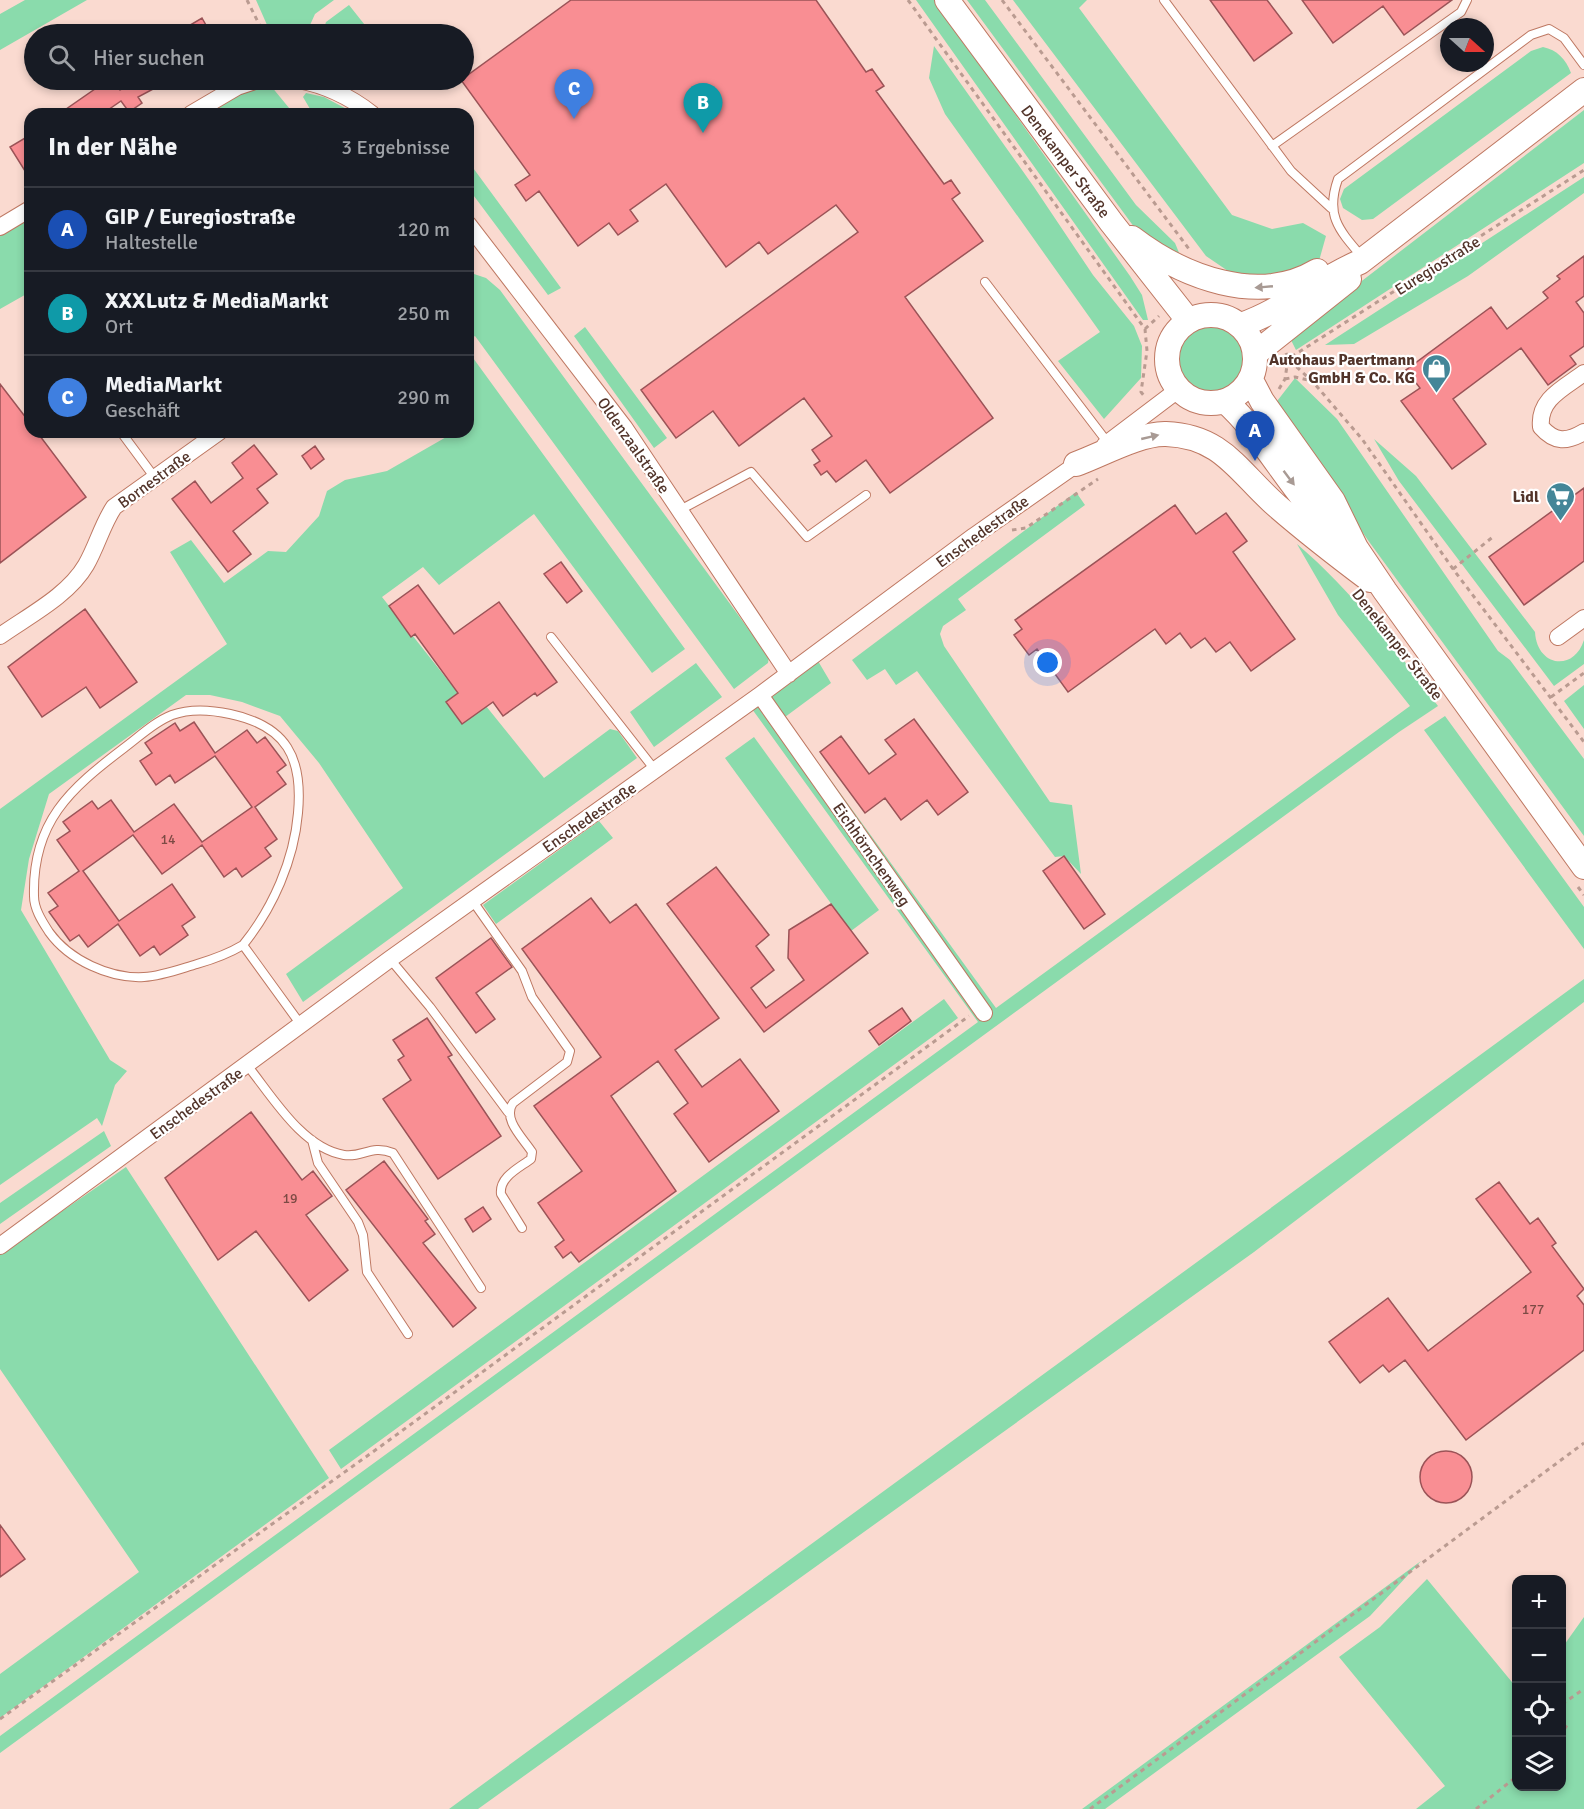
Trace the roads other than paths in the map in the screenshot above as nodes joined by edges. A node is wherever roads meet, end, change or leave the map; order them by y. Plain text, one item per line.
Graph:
1 (947, 0) edge
2 (1164, 0) edge
3 (1467, 0) edge
4 (1584, 65) edge
5 (232, 90) edge
6 (333, 90) edge
7 (1584, 90) edge
8 (201, 108) edge
9 (363, 108) edge
10 (1272, 146) junction
11 (1331, 208) junction
12 (24, 213) edge
13 (1111, 222) junction
14 (0, 227) edge
15 (475, 246) edge
16 (1362, 260) junction
17 (984, 282) dead end
18 (1188, 320) junction
19 (1241, 325) junction
20 (1256, 353) junction
21 (1584, 373) edge
22 (1179, 389) junction
23 (1256, 391) junction
24 (1225, 401) junction
25 (1584, 432) edge
26 (125, 438) edge
27 (211, 438) edge
28 (1108, 443) junction
29 (1076, 464) junction
30 (155, 478) junction
31 (866, 495) dead end
32 (680, 510) junction
33 (1356, 548) junction
34 (1385, 591) junction
35 (1584, 618) edge
36 (0, 636) edge
37 (551, 637) dead end
38 (1558, 637) dead end
39 (789, 674) junction
40 (760, 695) junction
41 (655, 770) junction
42 (1581, 876) edge
43 (472, 900) junction
44 (243, 945) junction
45 (390, 959) junction
46 (982, 1011) road end
47 (301, 1026) junction
48 (247, 1065) junction
49 (508, 1112) junction
50 (312, 1140) junction
51 (522, 1228) dead end
52 (0, 1246) edge
53 (480, 1288) dead end
54 (408, 1334) dead end

1 - 13 main road, Denekamper Straße
2 - 10 lane
3 - 10 lane
4 - 11 lane
5 - 8 street
6 - 9 street
7 - 16 main road
10 - 11 lane
11 - 16 lane
12 - 14 street
16 -> 13 main road
13 - 18 main road, Denekamper Straße
15 - 32 street, Oldenzaalstraße
16 - 19 main road
16 - 20 main road
17 - 28 lane
18 - 19 main road
18 - 22 main road
19 - 20 main road
20 - 23 main road
21 - 25 street
22 - 24 main road
22 - 28 street, Enschedestraße
23 - 24 main road
23 - 33 main road, Denekamper Straße
24 -> 33 main road, Denekamper Straße
26 - 30 lane
27 - 30 street, Bornestraße
28 - 29 street, Enschedestraße
29 -> 34 main road
29 - 39 street, Enschedestraße
30 - 36 street, Bornestraße
31 - 32 lane
32 - 39 street, Oldenzaalstraße
33 - 34 main road, Denekamper Straße
34 - 42 main road, Denekamper Straße
35 - 38 street
37 - 41 lane
39 - 40 street, Enschedestraße
40 - 41 street, Enschedestraße
40 - 46 street, Eichhörnchenweg
41 - 43 street, Enschedestraße
43 - 45 street, Enschedestraße
43 - 49 lane
44 - 44 lane
44 - 47 lane
45 - 47 street, Enschedestraße
45 - 49 lane
47 - 48 street, Enschedestraße
48 - 50 lane
48 - 52 street, Enschedestraße
49 - 51 lane
50 - 53 lane
50 - 54 lane

